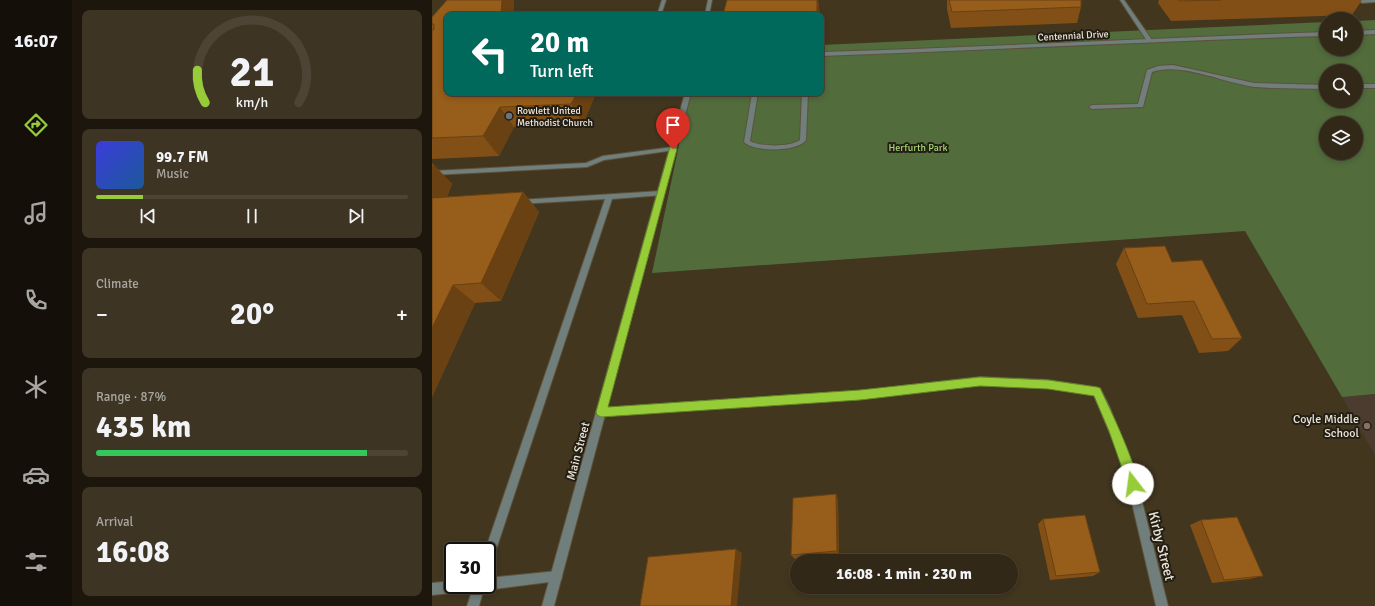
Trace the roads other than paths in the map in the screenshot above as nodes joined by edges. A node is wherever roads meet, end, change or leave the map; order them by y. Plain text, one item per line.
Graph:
1 (664, 0) edge
2 (710, 0) edge
3 (1122, 0) edge
4 (1360, 0) edge
5 (1375, 1) edge
6 (660, 12) edge
7 (708, 12) edge
8 (1375, 32) edge
9 (1363, 33) edge
10 (1319, 34) edge
11 (1149, 40) junction
12 (824, 54) edge
13 (1363, 86) edge
14 (1375, 86) edge
15 (1319, 87) edge
16 (687, 96) edge
17 (755, 96) edge
18 (805, 96) edge
19 (1092, 107) dead end
20 (673, 149) junction
21 (432, 173) edge
22 (661, 193) junction
23 (609, 196) junction
24 (514, 202) edge
25 (601, 412) junction
26 (494, 542) edge
27 (557, 576) junction
28 (496, 583) edge
29 (444, 589) edge
30 (432, 590) edge
31 (476, 594) edge
32 (473, 606) edge
33 (548, 606) edge
34 (1162, 606) edge

1 - 6 street
2 - 7 street
3 - 11 street
4 - 5 street
8 - 9 street
10 - 11 street, Centennial Drive
11 - 12 street, Centennial Drive
13 - 14 street
15 - 19 street
16 - 20 street, Main Street
17 - 18 street
20 - 21 street
20 - 22 street, Main Street
22 - 23 street
22 - 25 street, Main Street
23 - 24 street
23 - 26 street
25 - 27 street, Main Street
25 - 34 street, Kirby Street
27 - 28 street
27 - 33 street, Main Street
29 - 30 street
31 - 32 street

